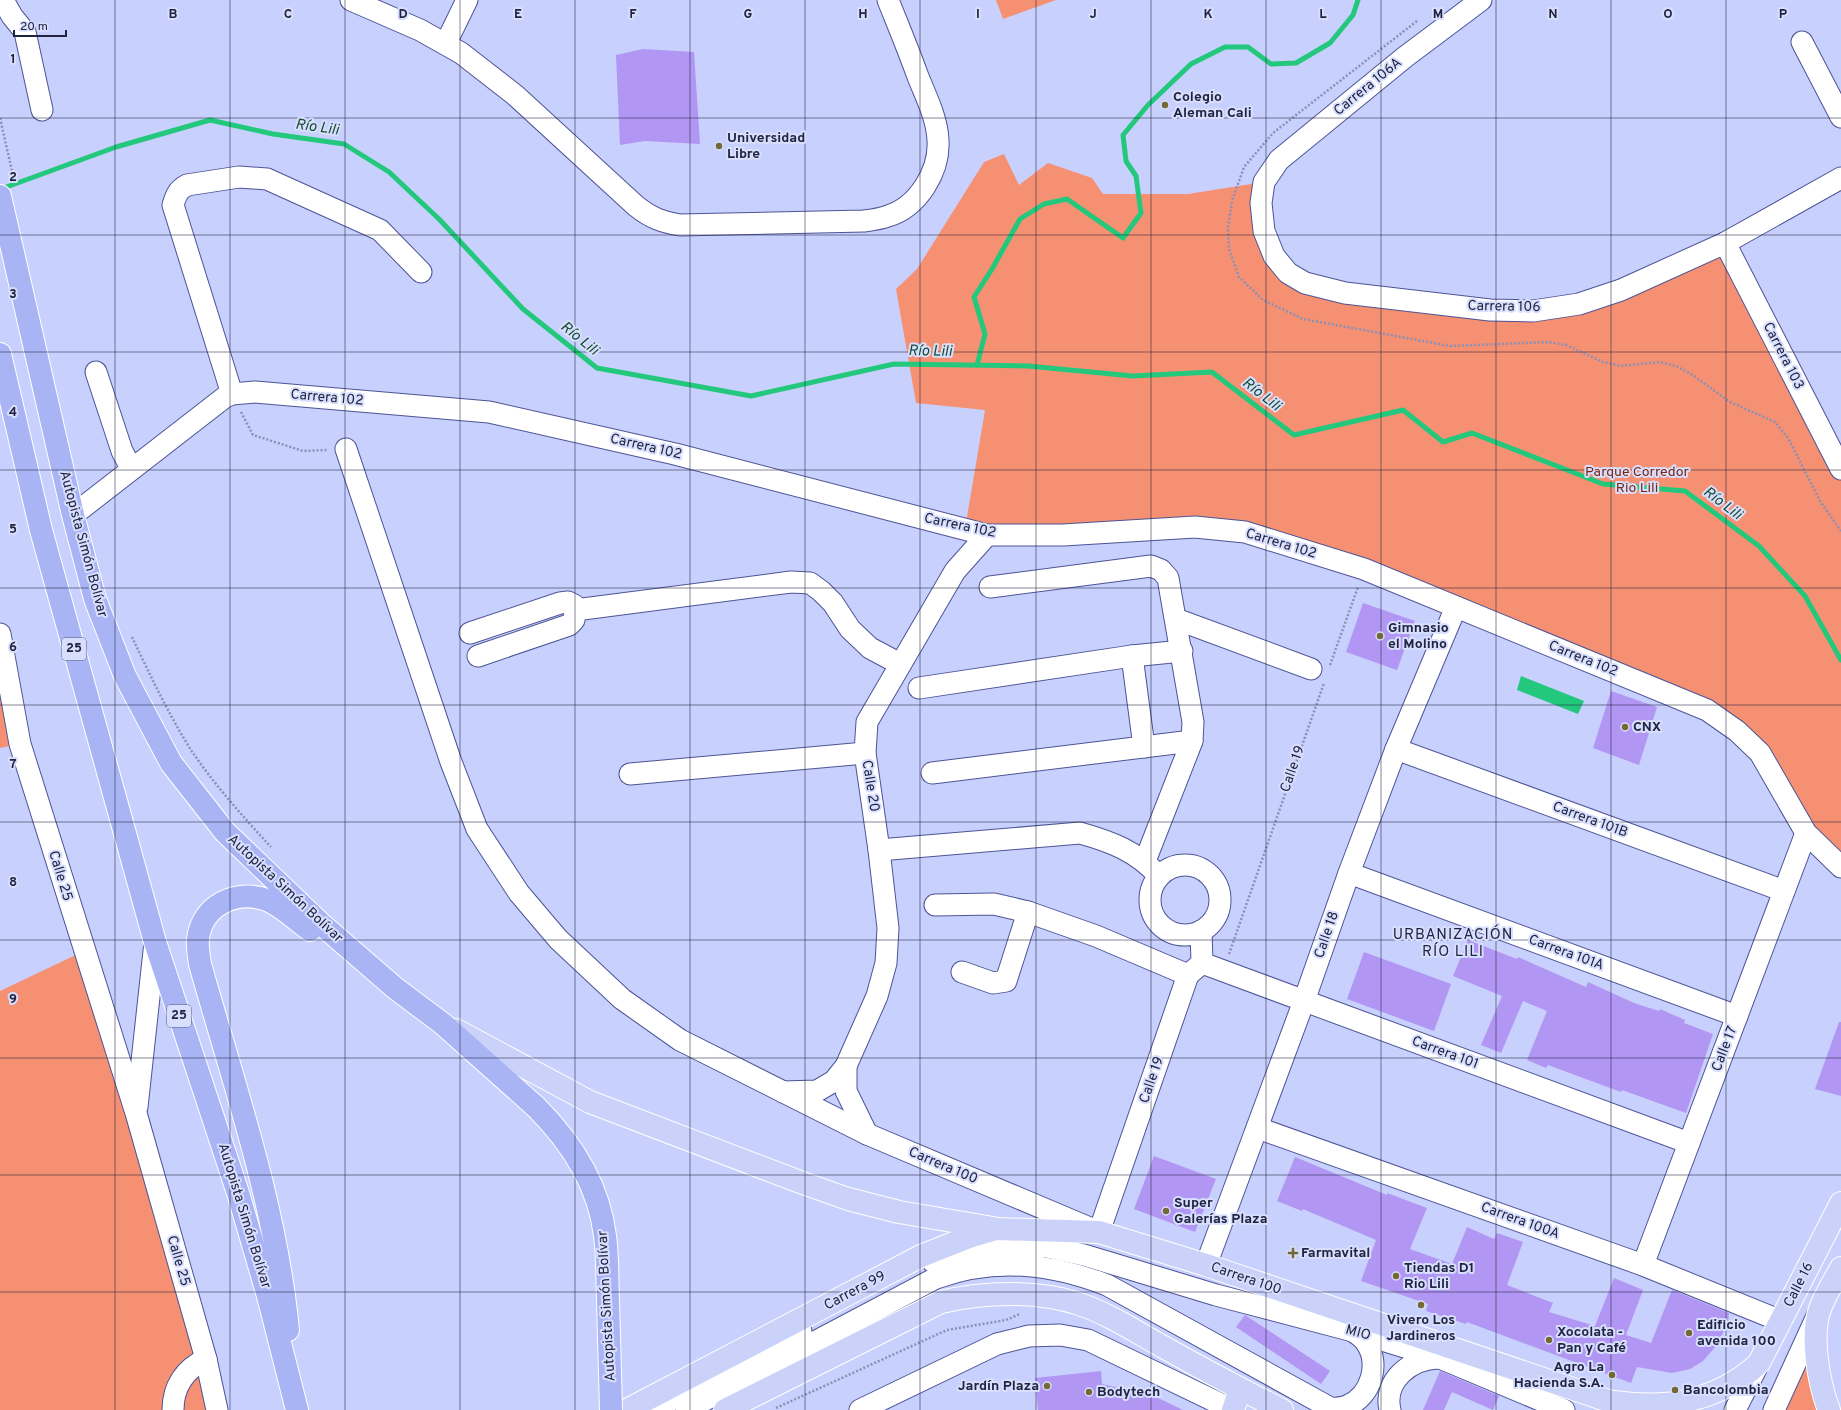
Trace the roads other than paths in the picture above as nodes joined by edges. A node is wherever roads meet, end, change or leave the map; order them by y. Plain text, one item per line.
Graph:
1 (3, 0) edge
2 (351, 0) edge
3 (467, 0) edge
4 (888, 0) edge
5 (1481, 0) edge
6 (1802, 42) dead end
7 (446, 44) junction
8 (42, 110) dead end
9 (1841, 117) edge
10 (1841, 178) edge
11 (1264, 182) joint
12 (0, 196) edge
13 (1725, 243) junction
14 (421, 272) dead end
15 (0, 354) edge
16 (96, 372) dead end
17 (232, 394) junction
18 (346, 449) road end
19 (131, 468) junction
20 (1841, 469) edge
21 (73, 515) junction
22 (987, 535) junction
23 (990, 587) dead end
24 (1456, 607) junction
25 (575, 610) junction
26 (1176, 620) junction
27 (470, 633) dead end
28 (0, 634) edge
29 (1182, 651) junction
30 (478, 656) dead end
31 (1132, 656) junction
32 (900, 664) junction
33 (1321, 674) road end
34 (919, 688) dead end
35 (1192, 741) junction
36 (1144, 747) junction
37 (1396, 749) junction
38 (865, 752) junction
39 (932, 773) dead end
40 (630, 774) dead end
41 (1806, 833) junction
42 (879, 850) junction
43 (1145, 861) junction
44 (1841, 867) edge
45 (1349, 873) junction
46 (1159, 876) junction
47 (1784, 891) junction
48 (934, 905) dead end
49 (1028, 912) junction
50 (1201, 931) junction
51 (155, 942) junction
52 (1195, 969) junction
53 (962, 972) dead end
54 (395, 988) junction
55 (1304, 1001) junction
56 (1737, 1016) junction
57 (443, 1024) junction
58 (846, 1066) junction
59 (779, 1091) junction
60 (136, 1113) junction
61 (1258, 1128) junction
62 (867, 1134) junction
63 (1689, 1143) junction
64 (1841, 1203) edge
65 (996, 1229) junction
66 (1099, 1232) junction
67 (1206, 1265) junction
68 (1643, 1265) junction
69 (1841, 1268) edge
70 (1819, 1310) junction
71 (1781, 1321) junction
72 (1353, 1331) junction
73 (1440, 1358) junction
74 (206, 1359) junction
75 (1759, 1363) junction
76 (1240, 1390) junction
77 (1606, 1400) junction
78 (296, 1405) edge
79 (173, 1410) edge
80 (217, 1410) edge
81 (611, 1410) edge
82 (627, 1410) edge
83 (652, 1410) edge
84 (686, 1410) edge
85 (725, 1410) edge
86 (860, 1410) edge
87 (1233, 1410) edge
88 (1282, 1410) edge
89 (1332, 1410) edge
90 (1390, 1410) edge
91 (1564, 1410) edge
92 (1631, 1410) edge
93 (1735, 1410) edge
94 (1774, 1410) edge
95 (1829, 1410) edge

1 - 8 street
2 - 7 street
3 - 7 street
4 - 7 street
5 - 11 street, Carrera 106A
6 - 9 street
10 - 13 street, Carrera 106
11 - 13 street, Carrera 106
12 - 21 highway, Autopista Simón Bolívar
13 - 20 street, Carrera 103
14 - 17 street
15 - 51 highway, Autopista Simón Bolívar / 25
16 - 19 street
17 - 19 street, Carrera 102
17 - 22 street, Carrera 102
18 - 59 street, Carrera 100
19 - 21 street, Carrera 102
21 - 54 highway, Autopista Simón Bolívar
22 - 24 street, Carrera 102
22 - 32 street, Calle 20
23 - 26 street
24 - 37 street, Calle 18
24 - 41 street, Carrera 102
25 - 27 street
25 - 30 street
25 - 32 street
26 - 29 street
26 - 33 street
28 - 60 street, Calle 25
29 - 31 street
29 - 35 street
31 - 34 street
31 - 36 street
32 - 38 street, Calle 20
35 - 36 street
35 - 43 street
36 - 39 street
37 - 45 street, Calle 18
37 - 47 street, Carrera 101B
38 - 40 street
38 - 42 street, Calle 20
41 - 44 street, Carrera 102
41 - 47 street, Calle 17
42 - 43 street
42 - 58 street, Calle 20
43 - 46 street
45 - 55 street, Calle 18
45 - 56 street, Carrera 101A
46 - 50 street
46 - 50 street
47 - 56 street, Calle 17
48 - 49 street, Carrera 101
49 - 52 street, Carrera 101
49 - 53 street
50 - 52 street, Calle 19
51 - 60 street, Calle 25
51 - 78 highway, Autopista Simón Bolívar / 25
52 - 55 street, Carrera 101
52 - 66 street, Calle 19
54 - 57 highway, Autopista Simón Bolívar
54 - 78 highway
55 - 61 street, Calle 18
55 - 63 street, Carrera 101
56 - 63 street, Calle 17
57 - 65 main road
57 - 81 highway, Autopista Simón Bolívar, bridge
58 - 59 street, Calle 20
58 - 62 street, Calle 20
59 - 62 street, Carrera 100
60 - 74 street, Calle 25
61 - 67 street, Calle 18
61 - 68 street, Carrera 100A
62 - 66 street, Carrera 100
63 - 68 street, Calle 17
64 - 71 main road, Calle 16
65 - 66 main road, Carrera 99
65 - 82 main road, Carrera 99
66 - 67 main road, Carrera 100
67 - 77 main road, Carrera 100
68 - 71 street, Carrera 100A
69 - 70 main road, Calle 16
70 - 94 street, Calle 16
70 - 95 main road
71 - 75 main road, Calle 16
72 - 73 street, MIO
72 - 83 street, MIO
72 - 89 street
73 - 90 street
73 - 91 street, MIO
74 - 79 street
74 - 80 street, Calle 25
75 - 77 main road
75 - 93 street, Calle 16
76 - 85 main road
76 - 87 main road
76 - 88 main road
77 - 92 main road, Carrera 100
84 - 89 street
86 - 87 street

